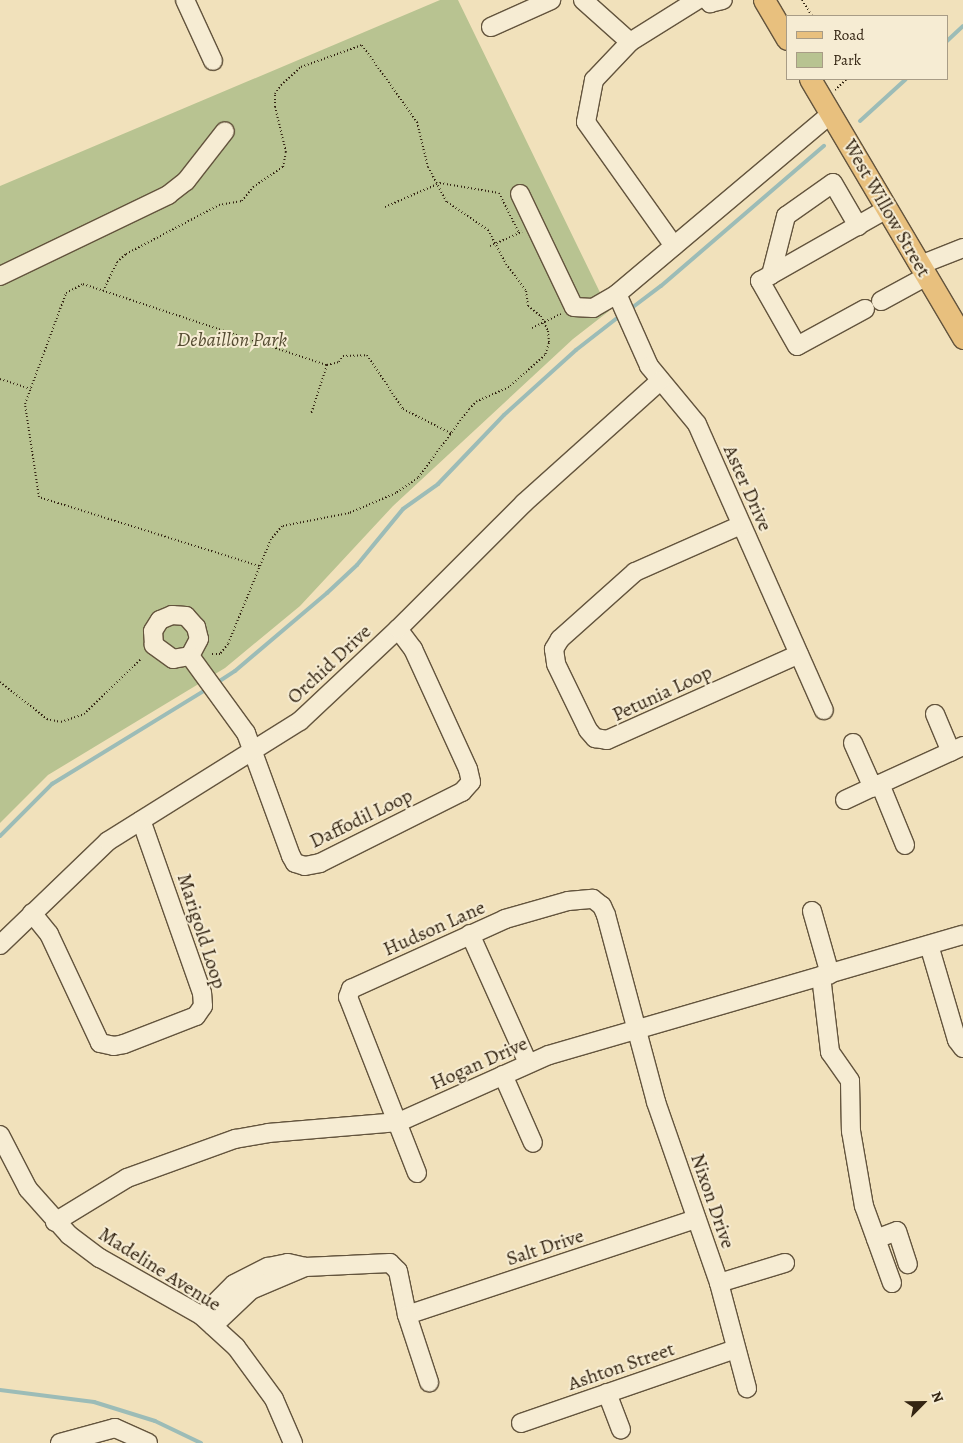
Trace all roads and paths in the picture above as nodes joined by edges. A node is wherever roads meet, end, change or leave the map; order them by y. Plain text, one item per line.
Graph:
1 (185, 0) edge
2 (551, 0) edge
3 (582, 0) edge
4 (697, 0) edge
5 (708, 0) edge
6 (723, 0) edge
7 (764, 0) edge
8 (802, 0) edge
9 (811, 15) edge
10 (490, 27) dead end
11 (786, 37) edge
12 (630, 42) junction
13 (213, 61) dead end
14 (811, 80) edge
15 (846, 80) edge
16 (832, 93) dead end
17 (831, 114) junction
18 (225, 131) dead end
19 (438, 184) junction
20 (520, 194) dead end
21 (385, 208) dead end
22 (887, 209) junction
23 (535, 226) junction
24 (858, 226) junction
25 (518, 233) junction
26 (496, 244) junction
27 (490, 246) dead end
28 (674, 246) junction
29 (963, 248) edge
30 (924, 271) junction
31 (771, 275) junction
32 (0, 276) edge
33 (103, 291) junction
34 (617, 294) junction
35 (881, 301) dead end
36 (574, 307) junction
37 (865, 309) dead end
38 (544, 322) junction
39 (532, 328) dead end
40 (963, 338) edge
41 (327, 366) junction
42 (0, 379) edge
43 (660, 381) junction
44 (30, 389) junction
45 (310, 414) dead end
46 (452, 434) junction
47 (741, 525) junction
48 (259, 567) junction
49 (398, 629) junction
50 (212, 654) dead end
51 (799, 654) junction
52 (190, 656) dead end
53 (141, 659) dead end
54 (0, 682) edge
55 (824, 710) dead end
56 (935, 714) dead end
57 (853, 744) dead end
58 (957, 749) edge
59 (254, 750) junction
60 (876, 786) junction
61 (845, 800) dead end
62 (141, 820) junction
63 (905, 845) dead end
64 (812, 911) dead end
65 (32, 913) junction
66 (470, 934) junction
67 (963, 935) edge
68 (0, 945) edge
69 (929, 945) junction
70 (826, 975) junction
71 (636, 1029) junction
72 (963, 1048) edge
73 (528, 1063) junction
74 (503, 1074) junction
75 (399, 1122) junction
76 (0, 1135) edge
77 (533, 1143) dead end
78 (417, 1173) dead end
79 (696, 1219) junction
80 (55, 1222) junction
81 (876, 1239) junction
82 (785, 1263) dead end
83 (908, 1264) dead end
84 (892, 1282) dead end
85 (719, 1283) junction
86 (407, 1315) junction
87 (207, 1321) junction
88 (736, 1349) junction
89 (429, 1382) dead end
90 (747, 1388) dead end
91 (607, 1393) junction
92 (520, 1423) dead end
93 (621, 1429) dead end
94 (60, 1443) edge
95 (148, 1443) edge
96 (293, 1443) edge

1 - 13 street
2 - 10 street
3 - 12 street
4 - 12 street
5 - 6 street
7 - 11 main road
8 - 9 path
12 - 28 street
14 - 17 main road, West Willow Street
15 - 16 path
17 - 22 main road, West Willow Street
17 - 28 street
18 - 32 street
19 - 21 path
19 - 25 path
19 - 26 path
19 - 33 path
20 - 23 street
22 - 24 street
22 - 30 main road, West Willow Street
23 - 25 path
23 - 36 street
24 - 31 street
24 - 31 street
25 - 26 path
26 - 27 path
26 - 38 path
28 - 34 street
29 - 30 street
30 - 35 street
30 - 40 main road, West Willow Street
31 - 37 street
33 - 41 path
33 - 44 path
34 - 36 street
34 - 43 street, Aster Drive
36 - 38 path
38 - 39 path
38 - 46 path
41 - 45 path
41 - 46 path
42 - 44 path
43 - 47 street, Aster Drive
43 - 49 street, Orchid Drive
44 - 48 path
46 - 48 path
47 - 51 street, Aster Drive
47 - 51 street, Petunia Loop
48 - 50 path
49 - 59 street, Orchid Drive
49 - 59 street, Daffodil Loop
51 - 55 street, Aster Drive
52 - 59 street, Daffodil Loop
53 - 54 path
56 - 58 street
57 - 60 street
58 - 60 street
59 - 62 street, Orchid Drive
60 - 61 street
60 - 63 street
62 - 65 street, Orchid Drive
62 - 65 street, Marigold Loop
64 - 70 street
65 - 68 street, Orchid Drive
66 - 71 street, Hudson Lane
66 - 73 street
66 - 75 street, Hudson Lane
67 - 69 street, Hogan Drive
69 - 70 street, Hogan Drive
69 - 72 street
70 - 71 street, Hogan Drive
70 - 81 street
71 - 73 street, Hogan Drive
71 - 79 street, Nixon Drive
73 - 74 street, Hogan Drive
74 - 75 street, Hogan Drive
74 - 77 street
75 - 78 street, Hudson Lane
75 - 80 street, Hogan Drive
76 - 80 street, Madeline Avenue
79 - 85 street, Nixon Drive
79 - 86 street, Salt Drive
80 - 87 street, Madeline Avenue
81 - 83 street
81 - 84 street
82 - 85 street
85 - 88 street, Nixon Drive
86 - 87 street
86 - 89 street
87 - 96 street, Madeline Avenue
88 - 90 street, Nixon Drive
88 - 91 street, Ashton Street
91 - 92 street, Ashton Street
91 - 93 street
94 - 95 street

